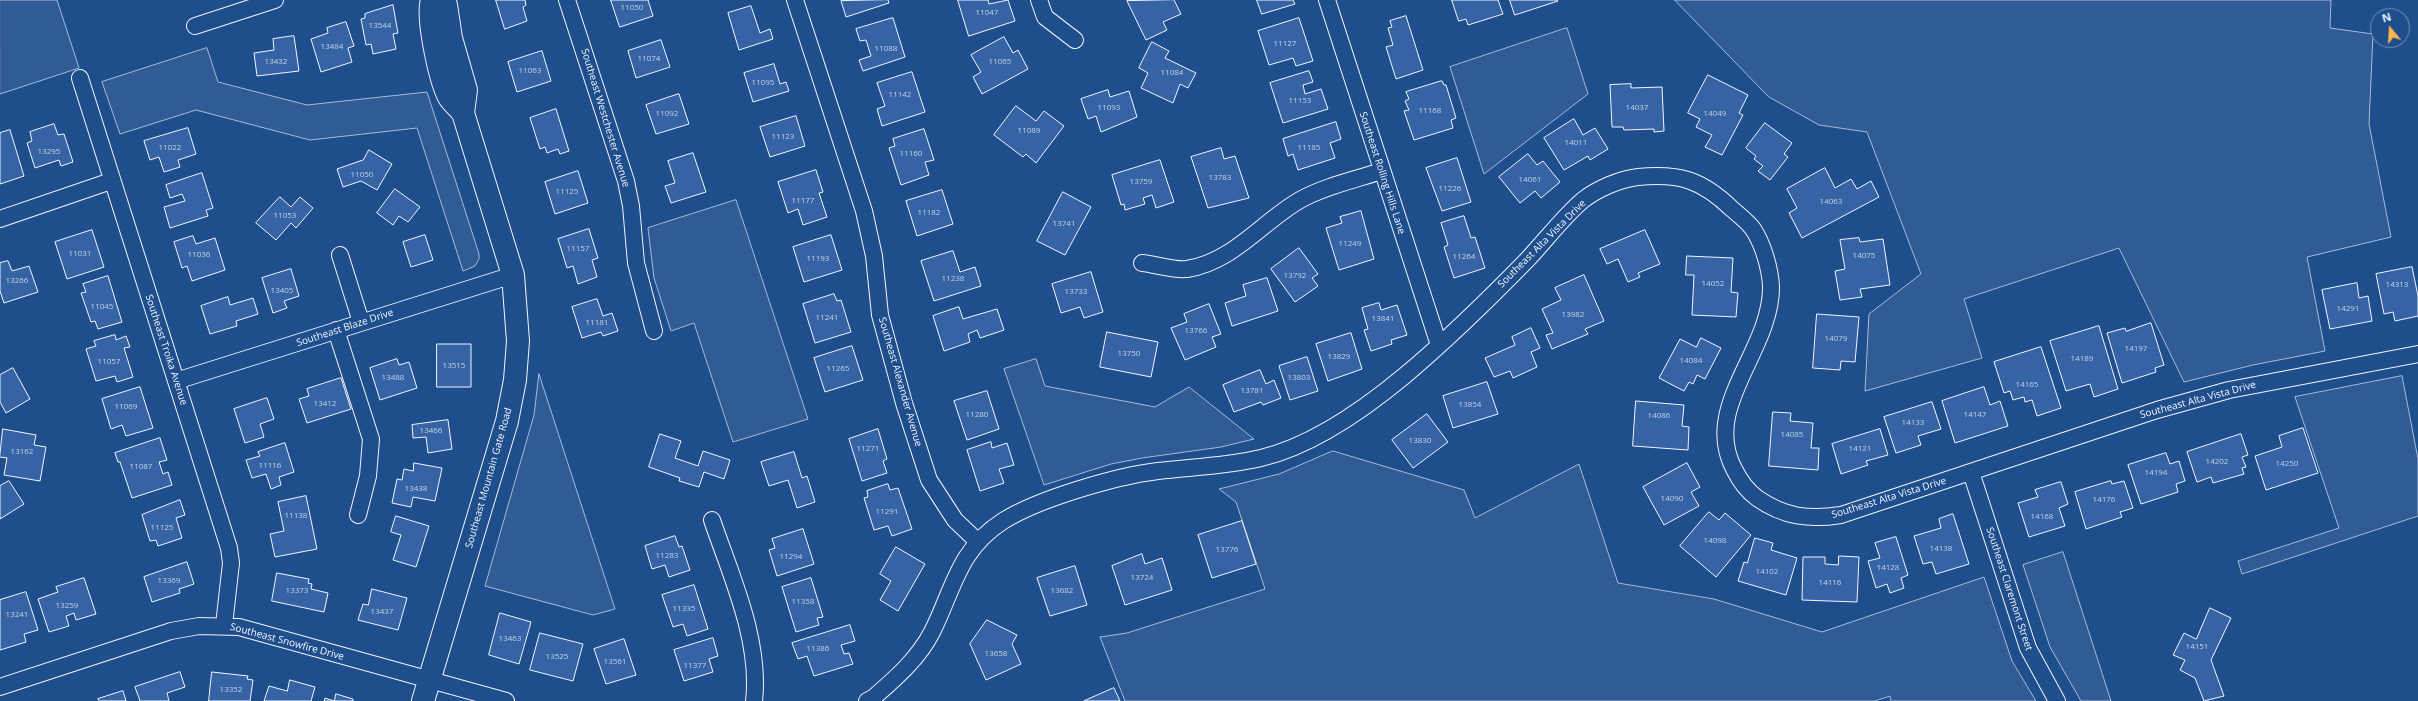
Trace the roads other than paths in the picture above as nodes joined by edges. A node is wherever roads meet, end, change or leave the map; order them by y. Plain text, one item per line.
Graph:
1 (275, 0) edge
2 (432, 0) edge
3 (443, 0) edge
4 (567, 0) edge
5 (795, 0) edge
6 (1039, 0) edge
7 (1327, 0) edge
8 (195, 26) dead end
9 (1076, 40) dead end
10 (80, 78) dead end
11 (463, 113) junction
12 (1381, 171) junction
13 (111, 181) junction
14 (0, 219) edge
15 (340, 255) dead end
16 (1142, 262) dead end
17 (513, 275) junction
18 (361, 322) junction
19 (336, 330) junction
20 (654, 331) dead end
21 (1439, 345) junction
22 (2418, 354) edge
23 (176, 381) junction
24 (1971, 472) junction
25 (358, 515) dead end
26 (712, 520) dead end
27 (977, 541) junction
28 (224, 626) junction
29 (429, 680) junction
30 (0, 686) edge
31 (423, 701) edge
32 (506, 701) edge
33 (754, 701) edge
34 (867, 701) edge
35 (2057, 701) edge

1 - 8 street
2 - 11 street, Southeast Mountain Gate Road
3 - 11 street, Southeast Mountain Gate Road
4 - 20 street, Southeast Westchester Avenue
5 - 27 street, Southeast Alexander Avenue
6 - 9 street
7 - 12 street, Southeast Rolling Hills Lane
10 - 13 street, Southeast Troika Avenue
11 - 17 street, Southeast Mountain Gate Road
12 - 16 street
12 - 21 street, Southeast Rolling Hills Lane
13 - 14 street
13 - 23 street, Southeast Troika Avenue
15 - 18 street
17 - 18 street, Southeast Blaze Drive
17 - 29 street, Southeast Mountain Gate Road
18 - 19 street, Southeast Blaze Drive
19 - 23 street, Southeast Blaze Drive
19 - 25 street
21 - 24 street, Southeast Alta Vista Drive
21 - 27 street, Southeast Alta Vista Drive
22 - 24 street, Southeast Alta Vista Drive
23 - 28 street, Southeast Troika Avenue
24 - 35 street, Southeast Claremont Street
26 - 33 street
27 - 34 street
28 - 29 street, Southeast Snowfire Drive
28 - 30 street, Southeast Snowfire Drive
29 - 31 street, Southeast Mountain Gate Road
29 - 32 street, Southeast Snowfire Drive

